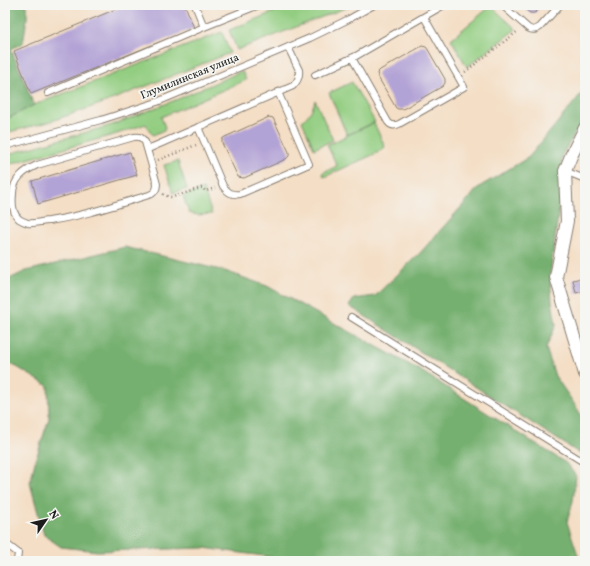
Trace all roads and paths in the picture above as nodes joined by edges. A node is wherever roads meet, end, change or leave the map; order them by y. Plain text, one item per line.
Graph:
1 (195, 5) edge
2 (259, 5) edge
3 (374, 5) edge
4 (444, 5) edge
5 (502, 5) edge
6 (560, 5) edge
7 (424, 17) junction
8 (524, 25) junction
9 (204, 27) junction
10 (288, 47) junction
11 (352, 58) junction
12 (315, 74) dead end
13 (458, 76) junction
14 (278, 92) junction
15 (48, 94) dead end
16 (198, 127) junction
17 (585, 128) edge
18 (204, 142) junction
19 (5, 146) edge
20 (148, 149) junction
21 (151, 163) junction
22 (565, 171) junction
23 (585, 178) edge
24 (223, 186) junction
25 (156, 190) junction
26 (13, 197) junction
27 (5, 198) edge
28 (351, 317) dead end
29 (585, 374) edge
30 (585, 463) edge
31 (5, 543) edge
32 (17, 561) edge

1 - 9 lane
2 - 9 lane
3 - 10 lane, Глумилинская улица
4 - 7 lane
5 - 8 lane
6 - 8 lane
7 - 11 lane
7 - 13 lane
8 - 13 path
9 - 15 lane
10 - 14 lane
10 - 19 lane, Глумилинская улица
11 - 12 lane
11 - 13 lane
14 - 16 lane
14 - 24 lane
16 - 18 lane
16 - 20 lane
17 - 22 street
18 - 21 path
18 - 24 lane
20 - 21 lane
20 - 26 lane
21 - 25 lane
22 - 23 lane
22 - 29 street
24 - 25 path
25 - 26 lane
26 - 27 lane
28 - 30 lane
31 - 32 lane

